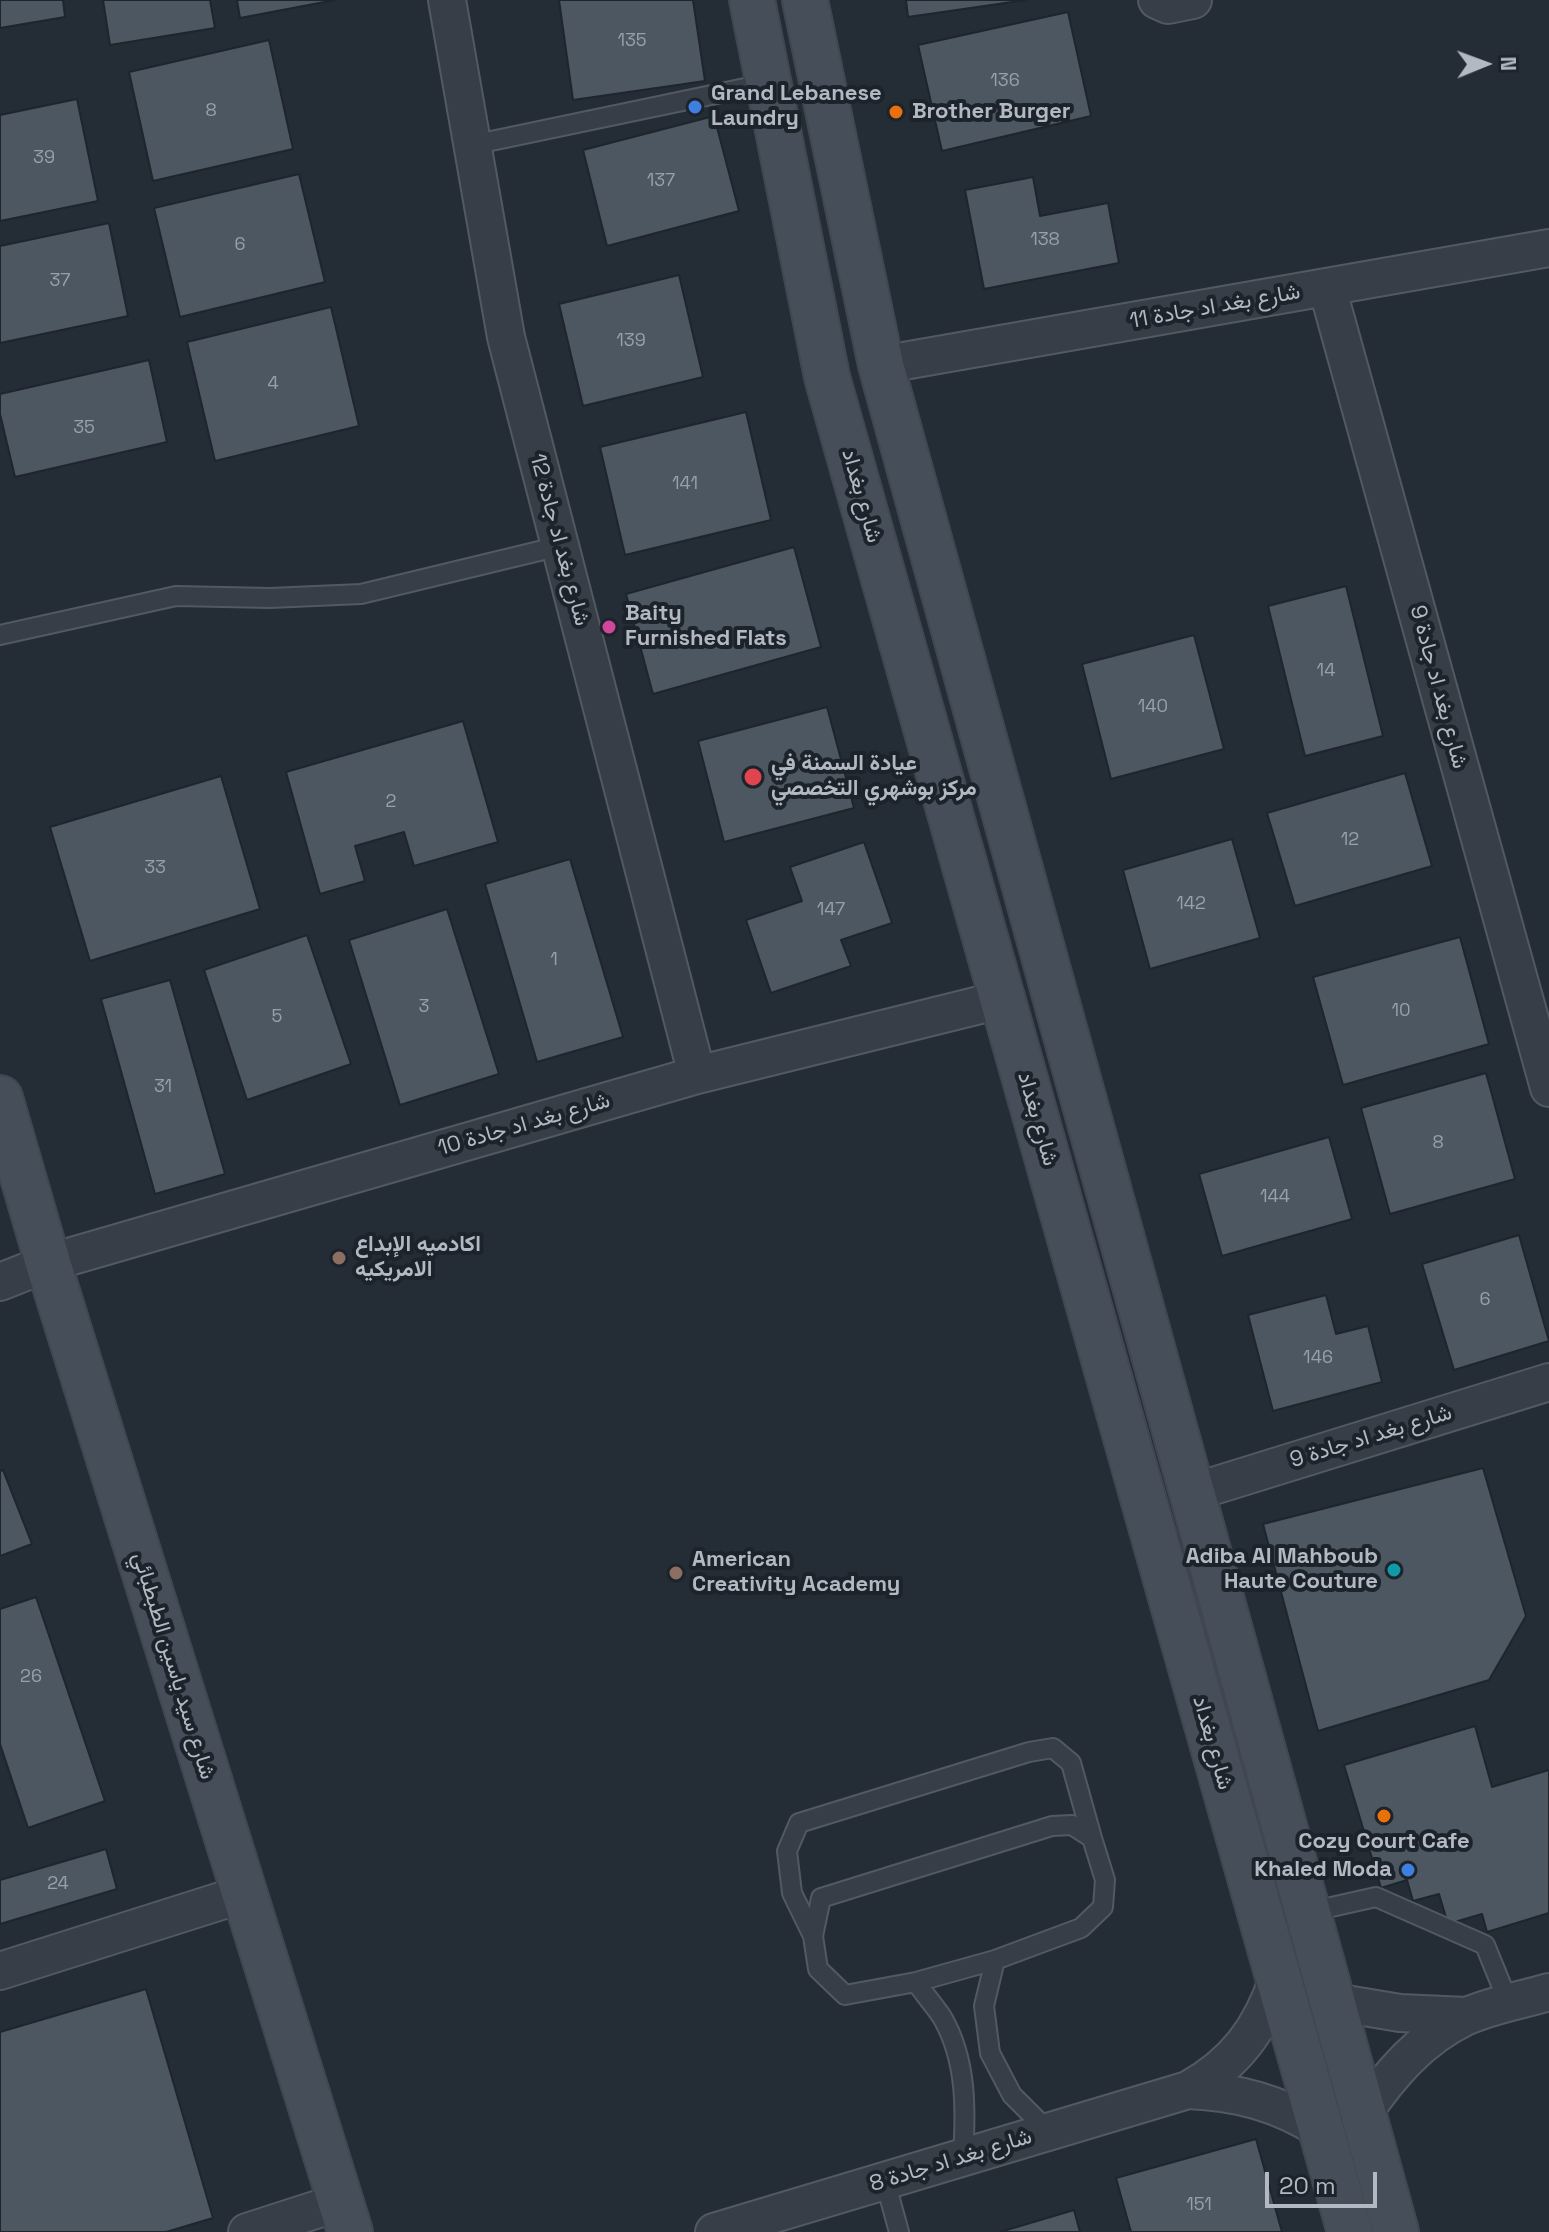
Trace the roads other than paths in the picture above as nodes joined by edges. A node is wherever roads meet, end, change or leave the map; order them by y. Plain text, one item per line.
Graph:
1 (447, 0) edge
2 (752, 0) edge
3 (805, 0) edge
4 (1157, 0) edge
5 (1193, 0) edge
6 (769, 83) junction
7 (472, 145) junction
8 (1549, 248) edge
9 (1327, 287) junction
10 (881, 365) junction
11 (560, 546) junction
12 (0, 635) edge
13 (1004, 999) junction
14 (697, 1075) junction
15 (1549, 1088) edge
16 (0, 1098) edge
17 (48, 1263) junction
18 (0, 1282) edge
19 (1549, 1382) edge
20 (1194, 1492) junction
21 (1092, 1838) junction
22 (243, 1894) junction
23 (1309, 1912) junction
24 (813, 1936) junction
25 (995, 1960) junction
26 (0, 1971) edge
27 (1278, 1978) junction
28 (916, 1982) junction
29 (1549, 1992) edge
30 (1334, 2002) junction
31 (1509, 2004) junction
32 (1467, 2016) junction
33 (1188, 2090) junction
34 (1363, 2114) junction
35 (1320, 2129) junction
36 (1049, 2132) junction
37 (963, 2157) junction
38 (885, 2181) junction
39 (345, 2217) edge
40 (247, 2232) edge
41 (714, 2232) edge
42 (899, 2232) edge
43 (1350, 2232) edge
44 (1396, 2232) edge

1 - 7 street, شارع بغد اد جادة 12
2 - 6 main road, شارع بغداد
3 - 10 main road
4 - 5 street
6 - 7 lane
6 - 13 main road, شارع بغداد
7 - 11 street, شارع بغد اد جادة 12
8 - 9 street, شارع بغد اد جادة 11
9 - 10 street, شارع بغد اد جادة 11
9 - 15 street, شارع بغد اد جادة 9
10 - 20 main road
11 - 12 lane
11 - 14 street, شارع بغد اد جادة 12
13 - 14 street, شارع بغد اد جادة 10
13 - 27 main road, شارع بغداد
14 - 17 street, شارع بغد اد جادة 10
16 - 17 main road, شارع سيد ياسين الطبطبائي
17 - 18 street, شارع بغد اد جادة 10
17 - 22 main road, شارع سيد ياسين الطبطبائي
19 - 20 street, شارع بغد اد جادة 9
20 - 23 main road
21 - 24 lane
21 - 24 lane
21 - 25 lane
22 - 26 street
22 - 39 main road, شارع سيد ياسين الطبطبائي
23 - 30 main road
23 - 31 lane
24 - 28 lane
25 - 28 lane
25 - 36 lane
27 - 33 street, شارع بغد اد جادة 8
27 - 35 main road, شارع بغداد
28 - 37 lane
29 - 31 street
30 - 32 street
30 - 34 main road
31 - 32 street
32 - 34 street
33 - 35 street, شارع بغد اد جادة 8
33 - 36 street, شارع بغد اد جادة 8
34 - 44 main road
35 - 43 main road, شارع بغداد
36 - 37 street, شارع بغد اد جادة 8
37 - 38 street, شارع بغد اد جادة 8
38 - 41 street, شارع بغد اد جادة 8
38 - 42 lane
39 - 40 street

